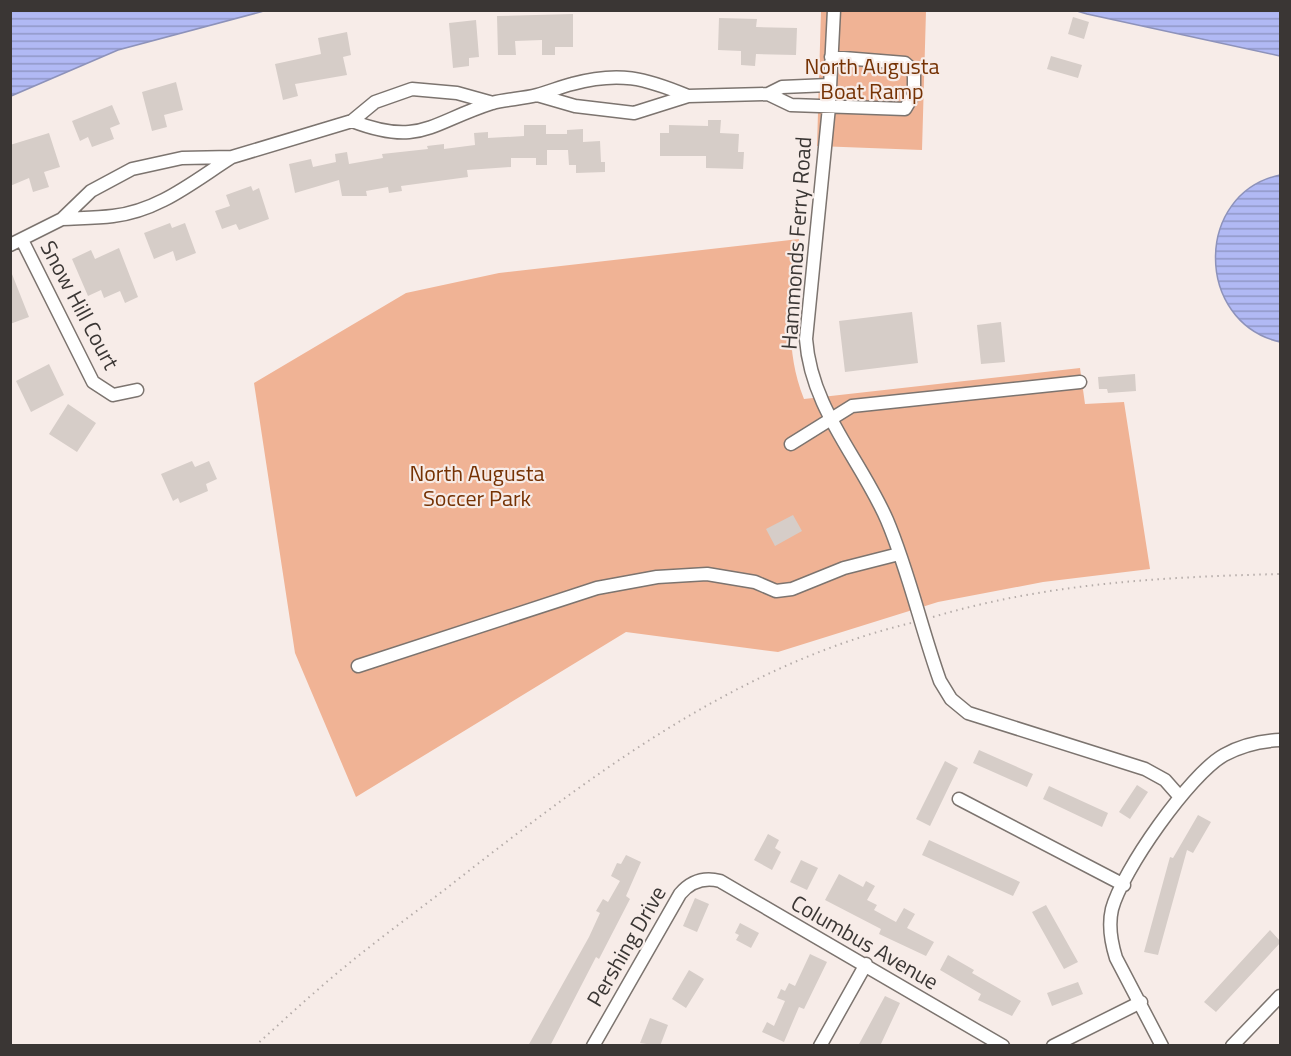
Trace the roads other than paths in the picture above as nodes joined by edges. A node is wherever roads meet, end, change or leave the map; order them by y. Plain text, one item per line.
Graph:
1 (834, 10) edge
2 (831, 57) junction
3 (829, 85) junction
4 (768, 94) junction
5 (537, 95) junction
6 (688, 96) junction
7 (493, 103) junction
8 (829, 107) junction
9 (352, 121) junction
10 (232, 157) junction
11 (62, 219) junction
12 (16, 242) edge
13 (1080, 382) dead end
14 (137, 390) dead end
15 (831, 420) junction
16 (791, 444) dead end
17 (899, 554) junction
18 (358, 666) dead end
19 (1281, 740) edge
20 (1180, 797) junction
21 (959, 799) dead end
22 (705, 879) joint
23 (1124, 885) junction
24 (866, 964) junction
25 (1281, 996) edge
26 (1141, 1002) junction
27 (593, 1046) edge
28 (820, 1046) edge
29 (1003, 1046) edge
30 (1053, 1046) edge
31 (1162, 1046) edge
32 (1232, 1046) edge

1 - 2 street, Hammonds Ferry Road
2 - 3 street, Hammonds Ferry Road
2 - 8 street
3 - 4 street
3 - 8 street, Hammonds Ferry Road
4 - 6 street
4 - 8 street
5 - 6 street
5 - 6 street
5 - 7 street
7 - 9 street
7 - 9 street
8 - 15 street, Hammonds Ferry Road
9 - 10 street
10 - 11 street
10 - 11 street
11 - 12 street
12 - 14 street, Snow Hill Court
13 - 15 street
15 - 16 street
15 - 17 street, Hammonds Ferry Road
17 - 18 street
17 - 20 street, Hammonds Ferry Road
19 - 20 street
20 - 23 street
21 - 23 street
22 - 24 street, Columbus Avenue
22 - 27 street, Pershing Drive
23 - 26 street
24 - 28 street
24 - 29 street, Columbus Avenue
25 - 32 street
26 - 30 street
26 - 31 street

